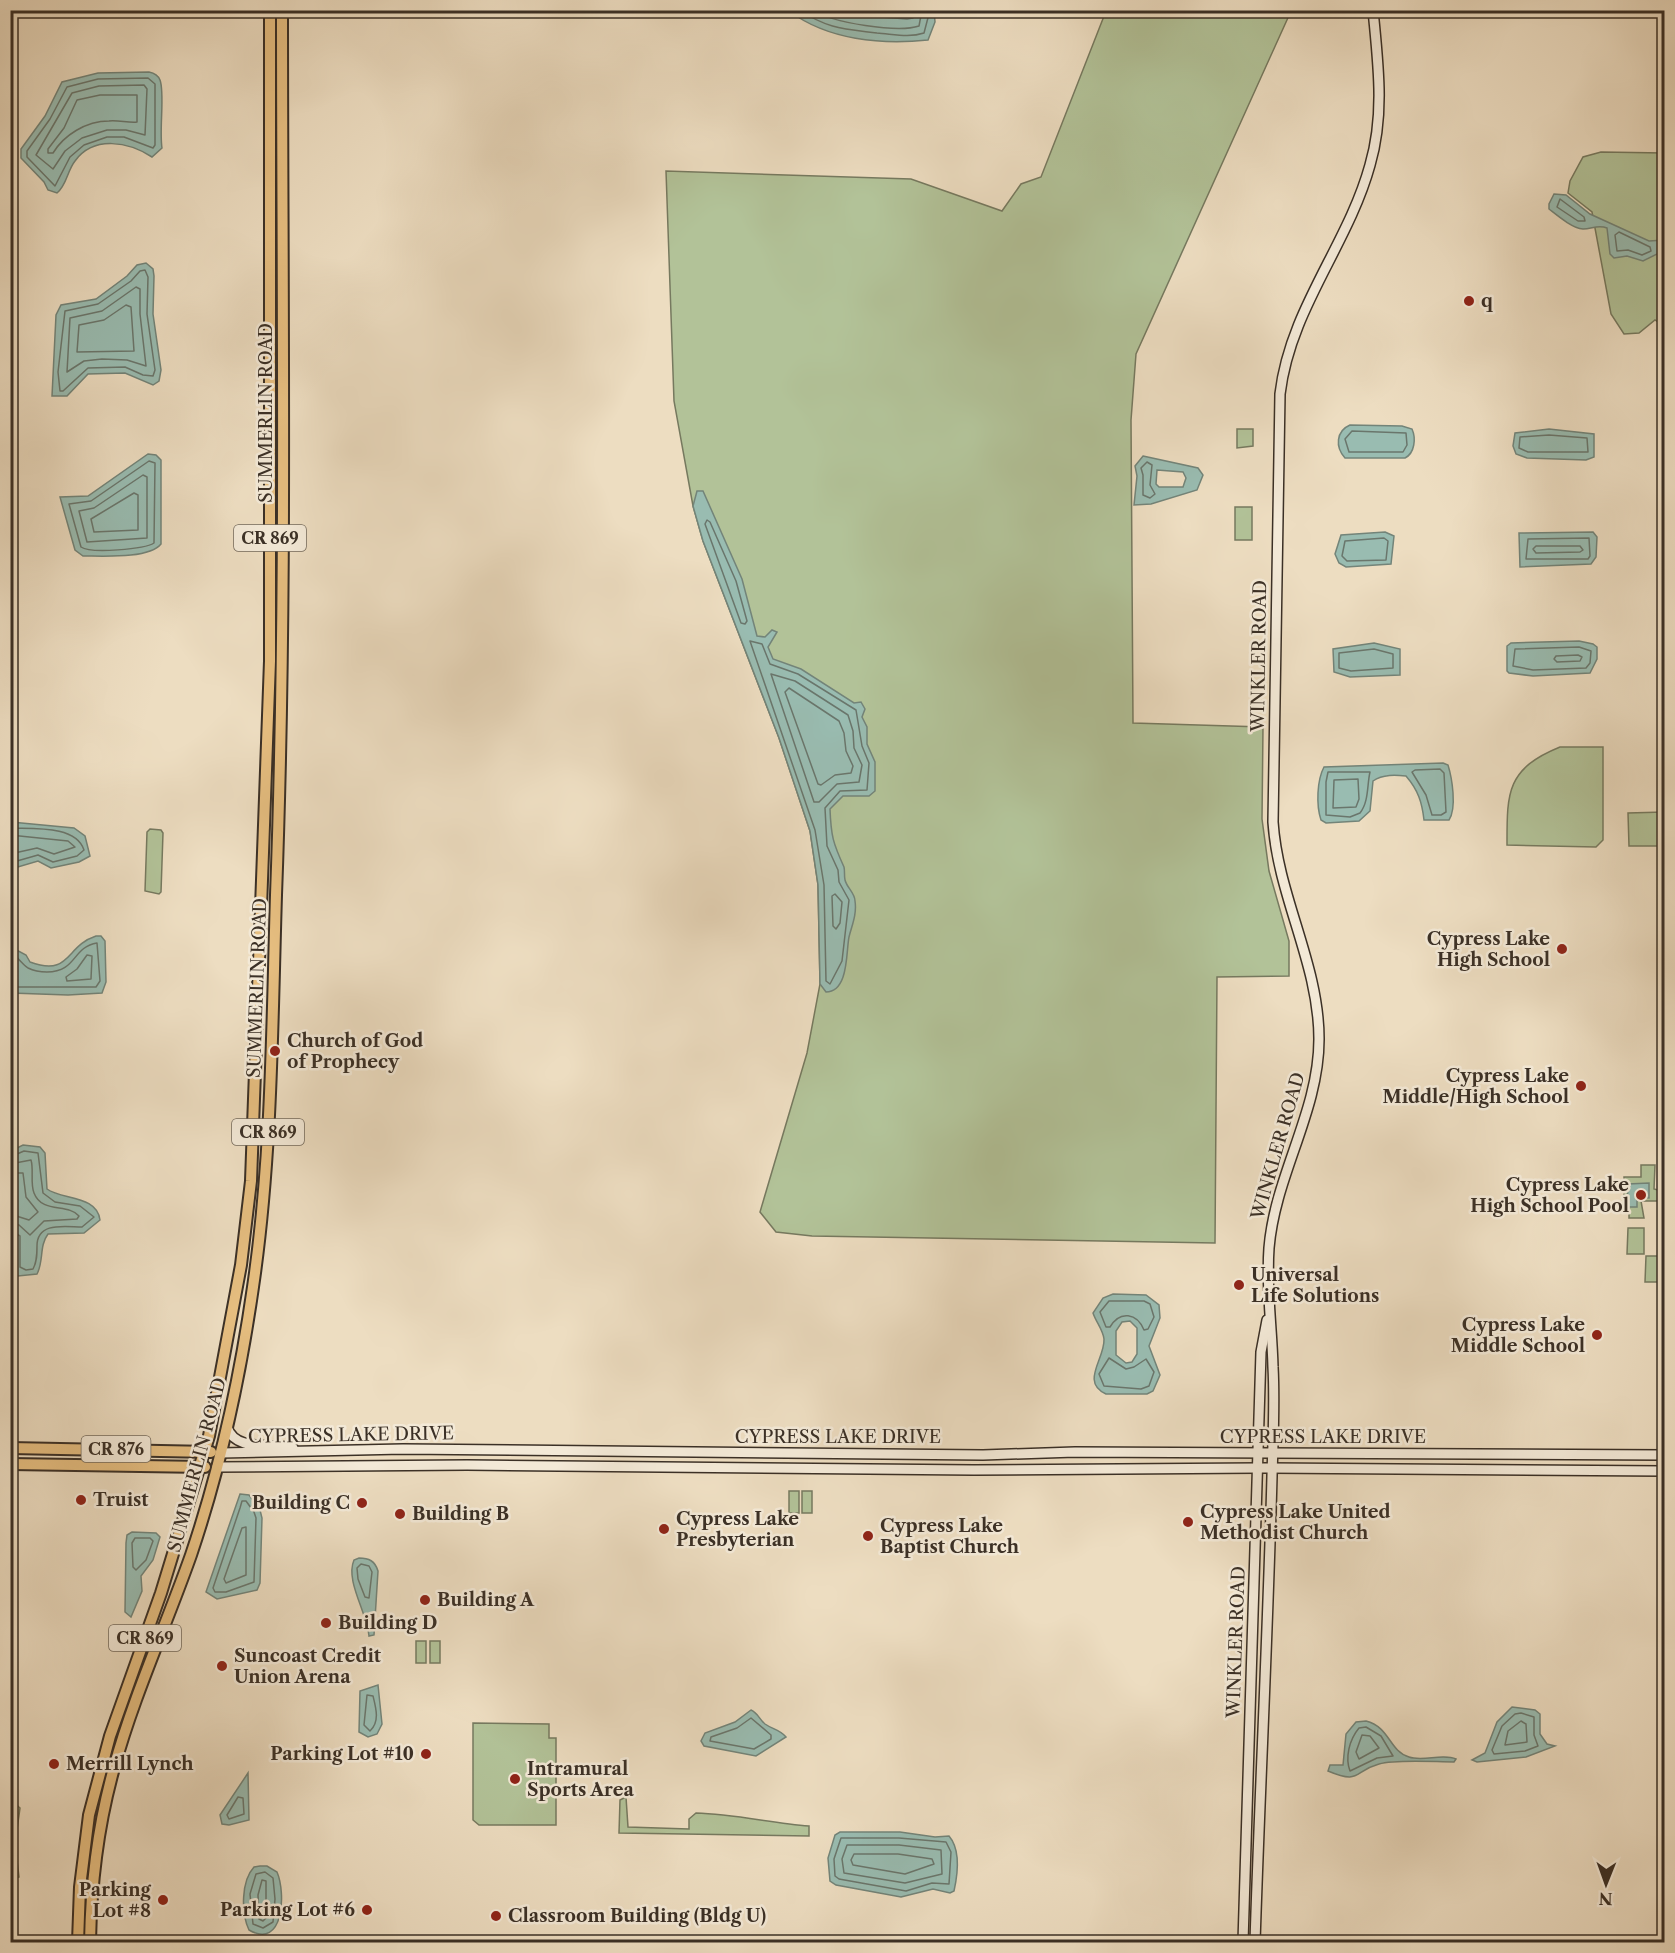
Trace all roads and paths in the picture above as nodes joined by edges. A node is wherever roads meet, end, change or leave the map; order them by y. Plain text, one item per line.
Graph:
1 (270, 10) edge
2 (282, 10) edge
3 (1373, 10) edge
4 (1269, 1308) junction
5 (227, 1427) junction
6 (12, 1448) edge
7 (205, 1451) junction
8 (307, 1452) junction
9 (220, 1453) junction
10 (1259, 1453) junction
11 (1272, 1453) junction
12 (1665, 1455) edge
13 (10, 1464) edge
14 (201, 1467) junction
15 (217, 1467) junction
16 (1258, 1468) junction
17 (1272, 1468) junction
18 (1665, 1471) edge
19 (1253, 1630) junction
20 (146, 1636) junction
21 (1263, 1684) junction
22 (133, 1712) junction
23 (78, 1942) edge
24 (90, 1942) edge
25 (1243, 1942) edge
26 (1255, 1942) edge

1 - 7 main road, SUMMERLIN ROAD / CR 869
2 - 5 main road, SUMMERLIN ROAD / CR 869
3 - 4 main road, WINKLER ROAD
4 - 10 main road, WINKLER ROAD
4 - 11 main road, WINKLER ROAD
5 - 8 main road
5 - 9 main road, SUMMERLIN ROAD / CR 869
6 - 7 main road, CYPRESS LAKE DRIVE / CR 876
7 - 9 main road, CYPRESS LAKE DRIVE / CR 876
7 - 14 main road, SUMMERLIN ROAD / CR 869
8 - 9 main road, CYPRESS LAKE DRIVE / CR 876
8 - 10 main road, CYPRESS LAKE DRIVE / CR 876
9 - 15 main road, SUMMERLIN ROAD / CR 869
10 - 11 main road, CYPRESS LAKE DRIVE / CR 876
10 - 16 main road, WINKLER ROAD
11 - 12 main road, CYPRESS LAKE DRIVE / CR 876
11 - 17 main road, WINKLER ROAD
13 - 14 main road, CYPRESS LAKE DRIVE / CR 876
14 - 15 main road, CYPRESS LAKE DRIVE / CR 876
14 - 20 main road, SUMMERLIN ROAD / CR 869
15 - 16 main road, CYPRESS LAKE DRIVE / CR 876
15 - 22 main road, SUMMERLIN ROAD / CR 869
16 - 17 main road, CYPRESS LAKE DRIVE / CR 876
16 - 19 main road, WINKLER ROAD
17 - 18 main road, CYPRESS LAKE DRIVE / CR 876
17 - 21 main road, WINKLER ROAD
19 - 21 main road
19 - 25 main road, WINKLER ROAD
20 - 22 main road
20 - 23 main road, SUMMERLIN ROAD / CR 869
21 - 26 main road, WINKLER ROAD
22 - 24 main road, SUMMERLIN ROAD / CR 869

